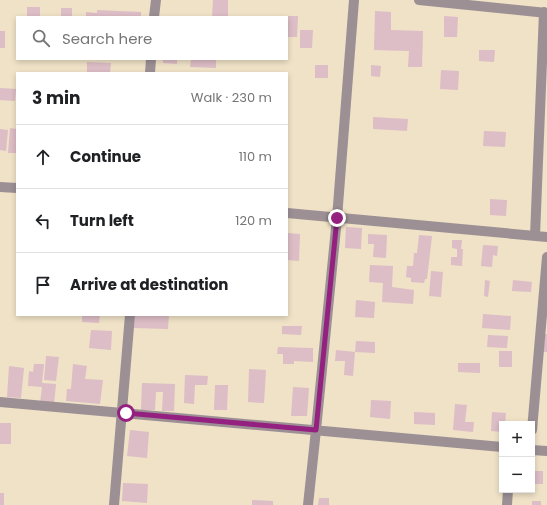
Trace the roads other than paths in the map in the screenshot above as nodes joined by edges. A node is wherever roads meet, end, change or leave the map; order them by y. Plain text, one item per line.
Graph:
1 (156, 0) edge
2 (354, 0) edge
3 (419, 0) edge
4 (546, 13) edge
5 (154, 16) edge
6 (151, 60) edge
7 (150, 72) edge
8 (0, 187) edge
9 (16, 188) edge
10 (288, 213) edge
11 (337, 218) junction
12 (535, 236) junction
13 (547, 237) edge
14 (547, 257) edge
15 (130, 316) edge
16 (0, 402) edge
17 (122, 413) junction
18 (533, 421) edge
19 (316, 430) junction
20 (499, 447) edge
21 (535, 450) edge
22 (547, 451) edge
23 (508, 493) edge
24 (114, 505) edge
25 (308, 505) edge
26 (507, 505) edge

1 - 5 street
2 - 11 street
3 - 4 street
4 - 12 street
6 - 7 street
8 - 9 street
10 - 11 street
11 - 12 street
11 - 19 street
12 - 13 street
14 - 18 street
15 - 17 street
16 - 17 street
17 - 19 street
17 - 24 street
19 - 20 street
19 - 25 street
21 - 22 street
23 - 26 street

